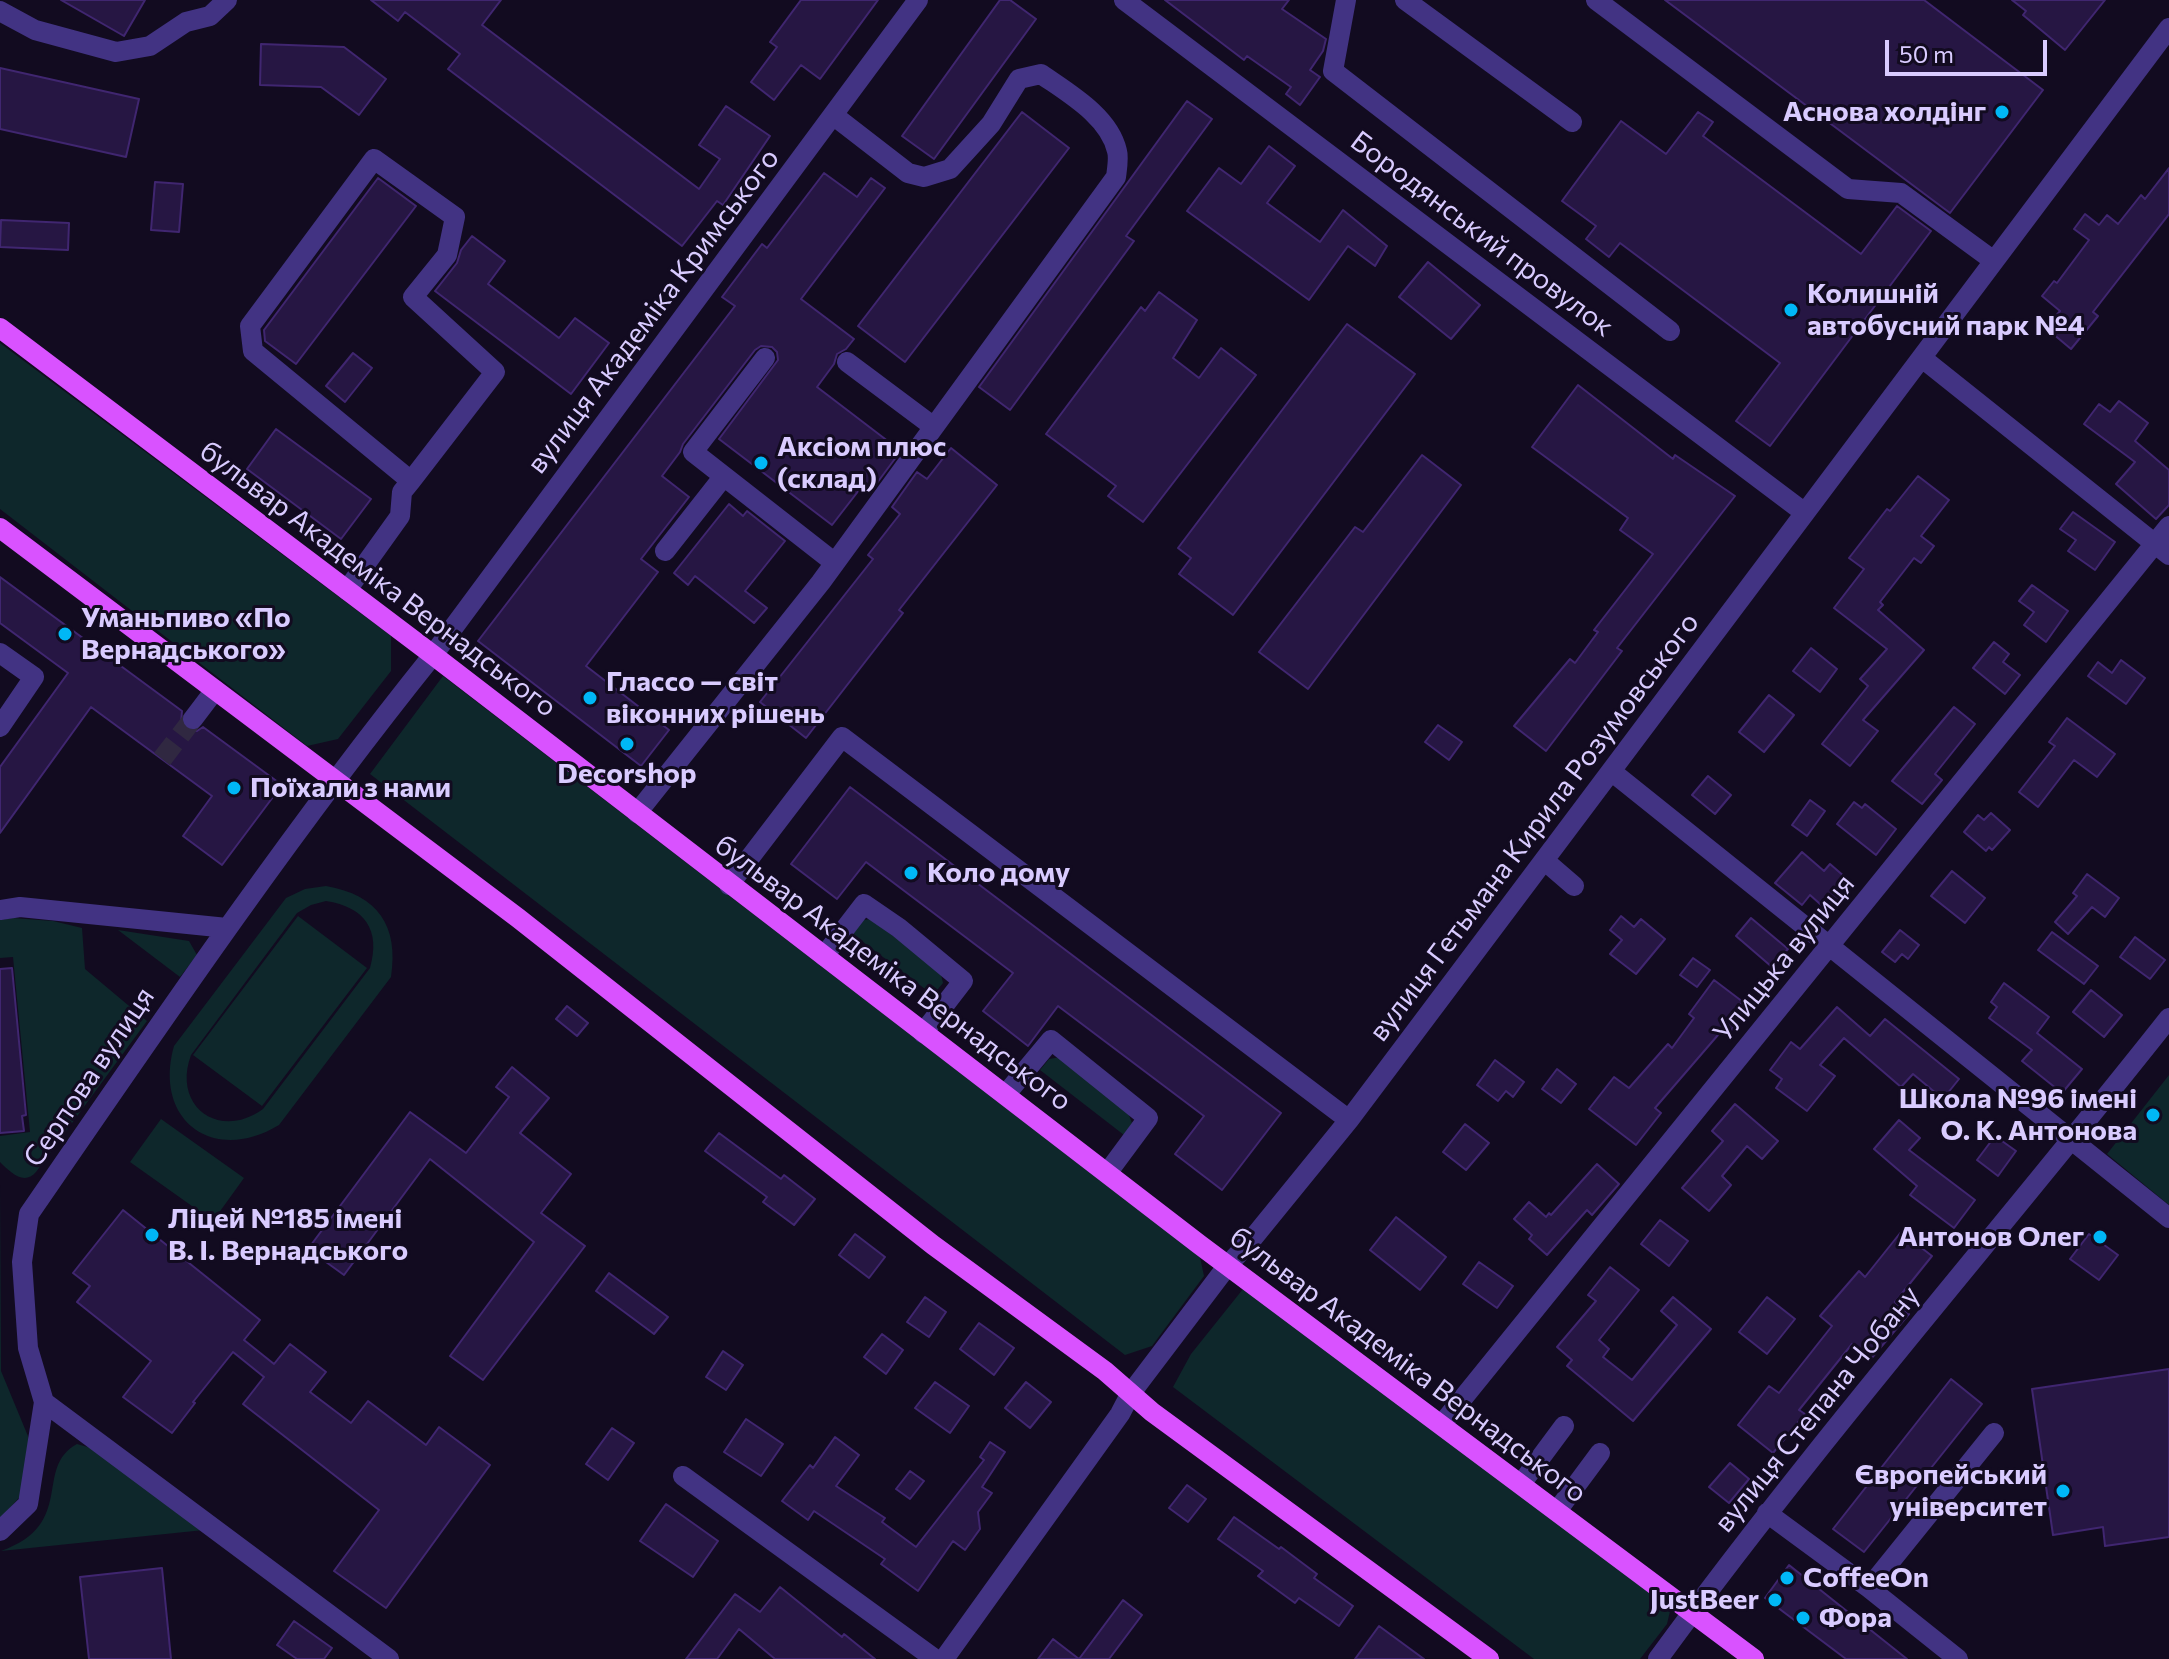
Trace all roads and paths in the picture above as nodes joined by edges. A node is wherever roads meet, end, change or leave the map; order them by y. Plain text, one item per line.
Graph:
1 (227, 0) edge
2 (918, 0) edge
3 (1124, 0) edge
4 (1346, 0) edge
5 (1405, 0) edge
6 (1596, 0) edge
7 (0, 11) edge
8 (2169, 28) edge
9 (833, 115) junction
10 (1572, 122) dead end
11 (1994, 261) junction
12 (0, 328) edge
13 (1670, 331) dead end
14 (765, 358) dead end
15 (1922, 358) junction
16 (847, 362) dead end
17 (934, 427) junction
18 (724, 476) junction
19 (411, 481) junction
20 (1805, 513) junction
21 (2169, 526) edge
22 (0, 528) edge
23 (2162, 549) edge
24 (665, 551) dead end
25 (835, 563) junction
26 (347, 590) junction
27 (0, 653) edge
28 (433, 655) junction
29 (215, 690) junction
30 (193, 719) tunnel mouth
31 (0, 727) edge
32 (1611, 771) junction
33 (337, 781) junction
34 (637, 813) junction
35 (1545, 861) junction
36 (729, 885) junction
37 (1574, 886) dead end
38 (0, 910) edge
39 (227, 928) junction
40 (1829, 946) junction
41 (824, 956) junction
42 (2169, 1018) edge
43 (923, 1033) junction
44 (1006, 1094) junction
45 (1349, 1120) junction
46 (2073, 1140) junction
47 (1108, 1172) junction
48 (2169, 1218) edge
49 (1228, 1265) junction
50 (1131, 1393) junction
51 (44, 1402) junction
52 (1442, 1424) junction
53 (1564, 1426) dead end
54 (1994, 1433) dead end
55 (1600, 1453) dead end
56 (683, 1476) dead end
57 (1521, 1484) junction
58 (1557, 1511) junction
59 (1767, 1513) junction
60 (0, 1531) edge
61 (1869, 1588) junction
62 (1692, 1613) junction
63 (389, 1659) edge
64 (935, 1659) edge
65 (944, 1659) edge
66 (1489, 1659) edge
67 (1658, 1659) edge
68 (1754, 1659) edge
69 (1958, 1659) edge

1 - 7 street
2 - 9 street, вулиця Академіка Кримського
3 - 20 street, Бородянський провулок
4 - 13 street
5 - 10 street
6 - 11 street
8 - 11 street, вулиця Гетьмана Кирила Розумовського
9 - 17 street
9 - 28 street, вулиця Академіка Кримського
11 - 15 street, вулиця Гетьмана Кирила Розумовського
12 - 26 main road, бульвар Академіка Вернадського
14 - 18 street
15 - 20 street, вулиця Гетьмана Кирила Розумовського
15 - 23 street
16 - 17 street
17 - 25 street
18 - 24 street
18 - 25 street
19 - 19 street
19 - 26 street
20 - 32 street, вулиця Гетьмана Кирила Розумовського
21 - 23 street, Улицька вулиця
22 - 29 main road
23 - 40 street, Улицька вулиця
25 - 34 street
26 - 28 main road, бульвар Академіка Вернадського
27 - 31 street
28 - 33 street, вулиця Академіка Кримського
28 - 34 main road, бульвар Академіка Вернадського
29 - 30 street
29 - 33 main road
32 - 35 street, вулиця Гетьмана Кирила Розумовського
32 - 40 street
33 - 39 street, Серпова вулиця
33 - 50 main road
34 - 36 main road, бульвар Академіка Вернадського
35 - 37 street
35 - 45 street, вулиця Гетьмана Кирила Розумовського
36 - 41 main road, бульвар Академіка Вернадського
36 - 45 street
38 - 39 street
39 - 51 street, Серпова вулиця
40 - 46 street
40 - 52 street, Улицька вулиця
41 - 43 main road, бульвар Академіка Вернадського
41 - 43 street
42 - 46 street, вулиця Степана Чобану
43 - 44 main road, бульвар Академіка Вернадського
44 - 47 main road, бульвар Академіка Вернадського
44 - 47 street
45 - 49 street, вулиця Гетьмана Кирила Розумовського
46 - 48 street
46 - 59 street, вулиця Степана Чобану
47 - 49 main road, бульвар Академіка Вернадського
49 - 50 street, вулиця Гетьмана Кирила Розумовського
49 - 52 main road, бульвар Академіка Вернадського
50 - 65 street, вулиця Гетьмана Кирила Розумовського
50 - 66 main road
51 - 60 street
51 - 63 street
52 - 57 main road, бульвар Академіка Вернадського
53 - 57 street
54 - 61 street
55 - 58 street
56 - 64 street
57 - 58 main road, бульвар Академіка Вернадського
58 - 62 main road, бульвар Академіка Вернадського
59 - 61 street
59 - 62 street, вулиця Степана Чобану
61 - 69 street
62 - 67 street, вулиця Степана Чобану
62 - 68 main road, бульвар Академіка Вернадського

